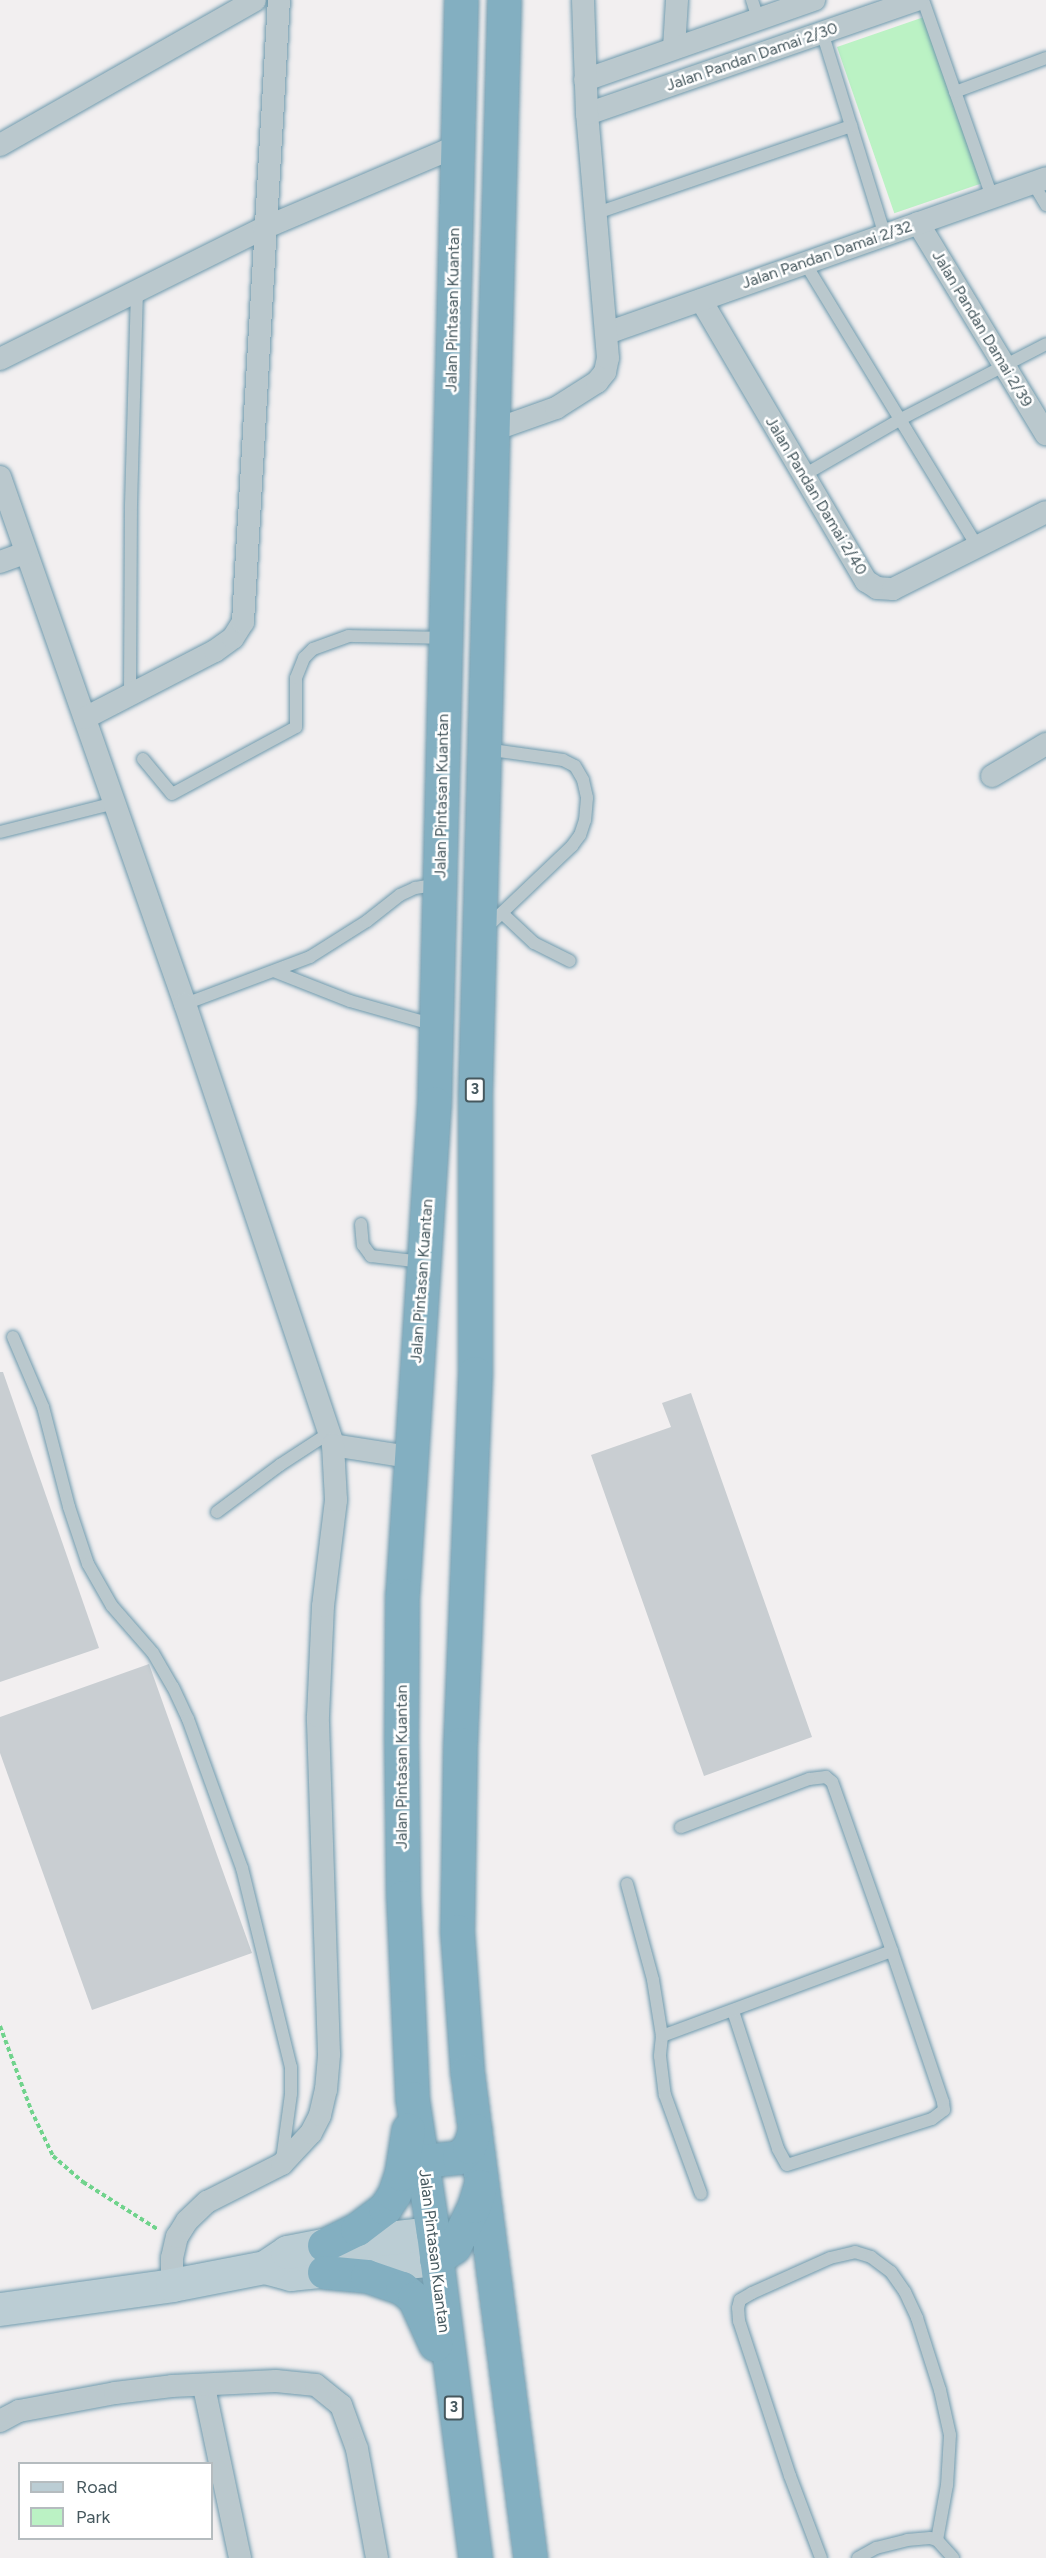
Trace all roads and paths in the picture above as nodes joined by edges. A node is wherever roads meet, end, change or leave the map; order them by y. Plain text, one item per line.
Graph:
1 (255, 0) edge
2 (279, 0) edge
3 (461, 0) edge
4 (504, 0) edge
5 (583, 0) edge
6 (676, 0) edge
7 (814, 0) edge
8 (923, 0) edge
9 (904, 2) edge
10 (755, 10) edge
11 (822, 32) junction
12 (674, 48) junction
13 (1046, 58) edge
14 (585, 80) junction
15 (955, 92) junction
16 (587, 114) junction
17 (851, 126) junction
18 (0, 145) edge
19 (457, 146) junction
20 (1039, 180) edge
21 (992, 197) junction
22 (1046, 205) edge
23 (594, 214) junction
24 (918, 223) junction
25 (264, 228) junction
26 (885, 235) junction
27 (805, 263) junction
28 (137, 291) junction
29 (701, 300) junction
30 (607, 333) junction
31 (1046, 344) edge
32 (0, 359) edge
33 (1005, 367) junction
34 (901, 419) junction
35 (494, 430) junction
36 (1046, 434) edge
37 (804, 475) junction
38 (0, 477) edge
39 (1046, 512) edge
40 (978, 548) junction
41 (25, 553) junction
42 (0, 562) edge
43 (445, 638) junction
44 (130, 692) junction
45 (85, 718) junction
46 (1046, 744) edge
47 (483, 749) junction
48 (143, 759) dead end
49 (992, 776) dead end
50 (115, 803) junction
51 (0, 832) edge
52 (440, 884) junction
53 (502, 913) junction
54 (478, 935) junction
55 (570, 961) dead end
56 (276, 972) junction
57 (185, 1004) junction
58 (436, 1026) junction
59 (361, 1224) dead end
60 (424, 1262) junction
61 (13, 1336) dead end
62 (331, 1439) junction
63 (410, 1457) junction
64 (217, 1512) dead end
65 (681, 1827) dead end
66 (627, 1884) dead end
67 (892, 1951) junction
68 (733, 2010) junction
69 (0, 2026) edge
70 (662, 2036) junction
71 (412, 2098) junction
72 (475, 2130) junction
73 (423, 2161) junction
74 (282, 2164) junction
75 (482, 2180) junction
76 (702, 2194) dead end
77 (176, 2240) junction
78 (441, 2246) junction
79 (324, 2259) junction
80 (495, 2282) junction
81 (172, 2285) junction
82 (0, 2309) edge
83 (450, 2373) junction
84 (204, 2387) junction
85 (0, 2421) edge
86 (937, 2540) junction
87 (240, 2558) edge
88 (377, 2558) edge
89 (475, 2558) edge
90 (530, 2558) edge
91 (821, 2558) edge
92 (858, 2558) edge
93 (953, 2558) edge

1 - 18 street
2 - 25 street
3 - 19 highway, Jalan Pintasan Kuantan / 3
4 - 35 highway, 3
5 - 14 street
6 - 12 street
7 - 10 street
8 - 15 lane
9 - 11 street, Jalan Pandan Damai 2/30
10 - 12 street
11 - 16 street, Jalan Pandan Damai 2/30
11 - 17 lane
12 - 14 street
13 - 15 lane
14 - 16 street
15 - 21 lane
16 - 23 street
17 - 23 lane
17 - 26 lane
19 - 25 street
19 - 43 highway, Jalan Pintasan Kuantan / 3
20 - 21 street, Jalan Pandan Damai 2/32
20 - 22 lane
21 - 24 street, Jalan Pandan Damai 2/32
23 - 30 street
24 - 26 street, Jalan Pandan Damai 2/32
24 - 33 street, Jalan Pandan Damai 2/39
25 - 28 street
25 - 44 street
26 - 27 street, Jalan Pandan Damai 2/32
27 - 29 street, Jalan Pandan Damai 2/32
27 - 34 lane
28 - 32 street
28 - 44 lane
29 - 30 street, Jalan Pandan Damai 2/32
29 - 37 street, Jalan Pandan Damai 2/40
30 - 35 street
31 - 33 lane
33 - 34 lane
33 - 36 street, Jalan Pandan Damai 2/39
34 - 37 lane
34 - 40 lane
35 - 47 highway, 3
37 - 40 street, Jalan Pandan Damai 2/40
38 - 41 street
39 - 40 street, Jalan Pandan Damai 2/40
41 - 42 street
41 - 45 street
43 - 48 lane
43 - 52 highway, Jalan Pintasan Kuantan / 3
44 - 45 street
45 - 50 street
46 - 49 street
47 - 53 lane
47 - 54 highway, 3
50 - 51 lane
50 - 57 street
52 - 56 lane
52 - 58 highway, Jalan Pintasan Kuantan / 3
53 - 54 lane
53 - 55 lane
54 - 72 highway, 3
56 - 57 lane
56 - 58 lane
57 - 62 street
58 - 60 highway, Jalan Pintasan Kuantan / 3
59 - 60 lane
60 - 63 highway, Jalan Pintasan Kuantan / 3
61 - 74 lane
62 - 63 street
62 - 64 lane
62 - 74 street
63 - 71 highway, Jalan Pintasan Kuantan / 3
65 - 67 lane
66 - 70 lane
67 - 68 lane
67 - 68 lane
68 - 70 lane
69 - 77 path
70 - 76 lane
71 - 73 highway, Jalan Pintasan Kuantan / 3
71 - 79 highway
72 - 73 highway
72 - 75 highway, 3
73 - 78 highway, Jalan Pintasan Kuantan / 3
74 - 77 street
75 - 78 highway
75 - 80 highway, 3
77 - 81 street
78 - 79 street
78 - 80 highway
78 - 83 highway, Jalan Pintasan Kuantan / 3
79 - 81 street
79 - 83 highway
80 - 90 highway, 3
81 - 82 street
83 - 89 highway, Jalan Pintasan Kuantan / 3
84 - 85 street
84 - 87 street
84 - 88 street
86 - 91 lane
86 - 92 lane
86 - 93 lane

